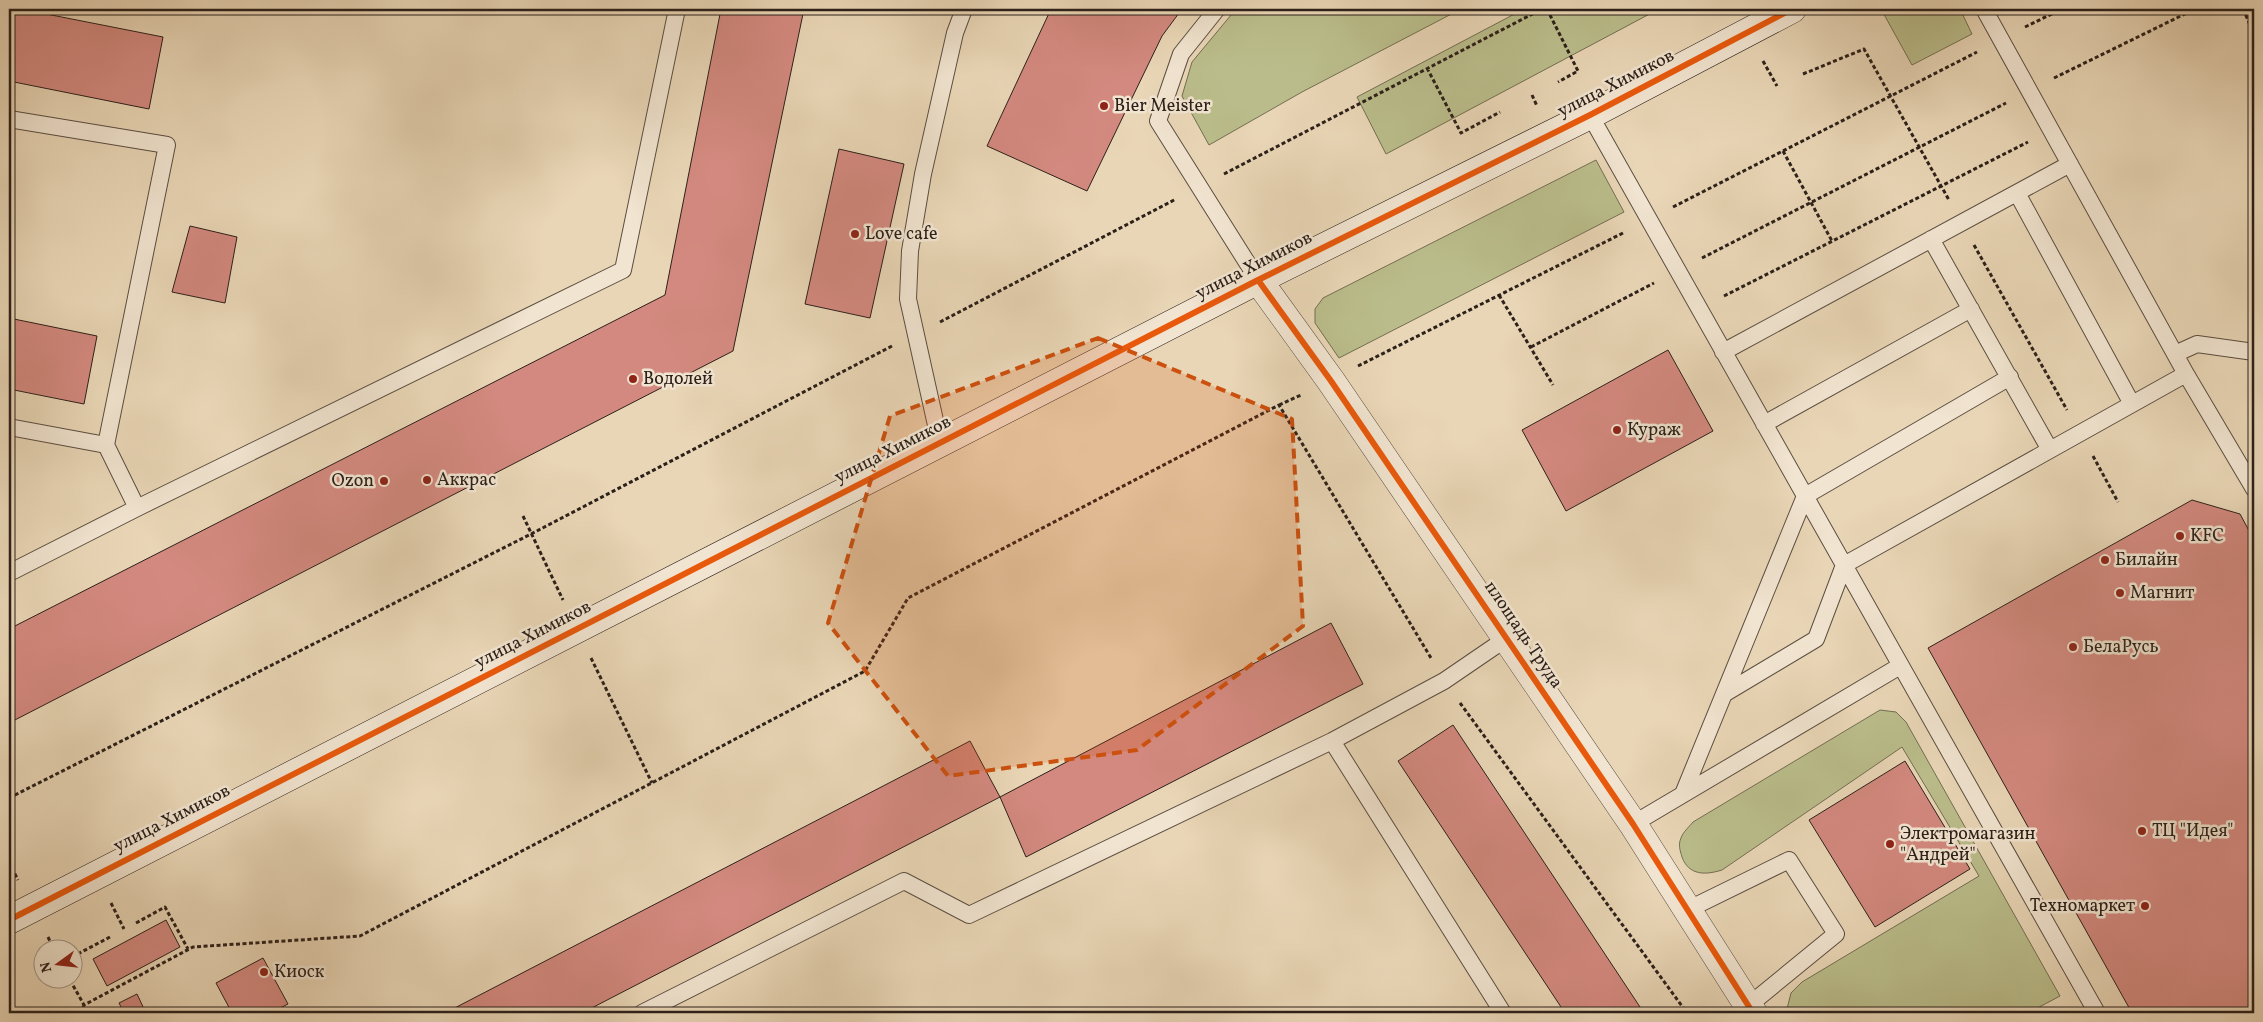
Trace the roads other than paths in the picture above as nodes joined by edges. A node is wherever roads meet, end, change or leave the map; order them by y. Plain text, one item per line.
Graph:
1 (677, 9) edge
2 (964, 9) edge
3 (1217, 9) edge
4 (1792, 9) edge
5 (1984, 9) edge
6 (1590, 115) junction
7 (9, 119) edge
8 (2070, 164) junction
9 (2016, 193) junction
10 (1931, 239) junction
11 (1258, 280) junction
12 (1971, 309) junction
13 (1723, 352) junction
14 (2254, 352) edge
15 (2175, 354) junction
16 (2186, 374) junction
17 (2010, 378) junction
18 (2132, 404) junction
19 (1764, 424) junction
20 (9, 427) edge
21 (940, 443) junction
22 (106, 445) junction
23 (2050, 450) junction
24 (2254, 490) edge
25 (1805, 496) junction
26 (137, 508) junction
27 (1844, 565) junction
28 (9, 573) edge
29 (1507, 638) junction
30 (1900, 666) junction
31 (1724, 694) junction
32 (1332, 741) junction
33 (1683, 794) junction
34 (1633, 824) junction
35 (1687, 910) junction
36 (9, 920) edge
37 (1750, 1010) edge
38 (642, 1013) edge
39 (1503, 1013) edge
40 (2097, 1013) edge

1 - 26 lane
2 - 21 lane
3 - 11 lane
4 - 6 street, улица Химиков
5 - 8 lane
6 - 11 street, улица Химиков
6 - 13 lane
7 - 22 lane
8 - 9 lane
8 - 15 lane
9 - 10 lane
9 - 18 lane
10 - 12 lane
10 - 13 lane
11 - 21 street, улица Химиков
11 - 29 street, площадь Труда
12 - 17 lane
12 - 19 lane
13 - 19 lane
14 - 15 lane
15 - 16 lane
16 - 18 lane
16 - 24 lane
17 - 23 lane
17 - 25 lane
18 - 23 lane
19 - 25 lane
20 - 22 lane
21 - 36 street, улица Химиков
22 - 26 lane
23 - 27 lane
25 - 27 lane
25 - 31 lane
26 - 28 lane
27 - 30 lane
27 - 31 lane
29 - 32 lane
29 - 34 street, площадь Труда
30 - 33 lane
30 - 40 lane
31 - 33 lane
32 - 38 lane
32 - 39 lane
33 - 34 lane
34 - 35 street, площадь Труда
35 - 37 street, площадь Труда
35 - 37 lane

